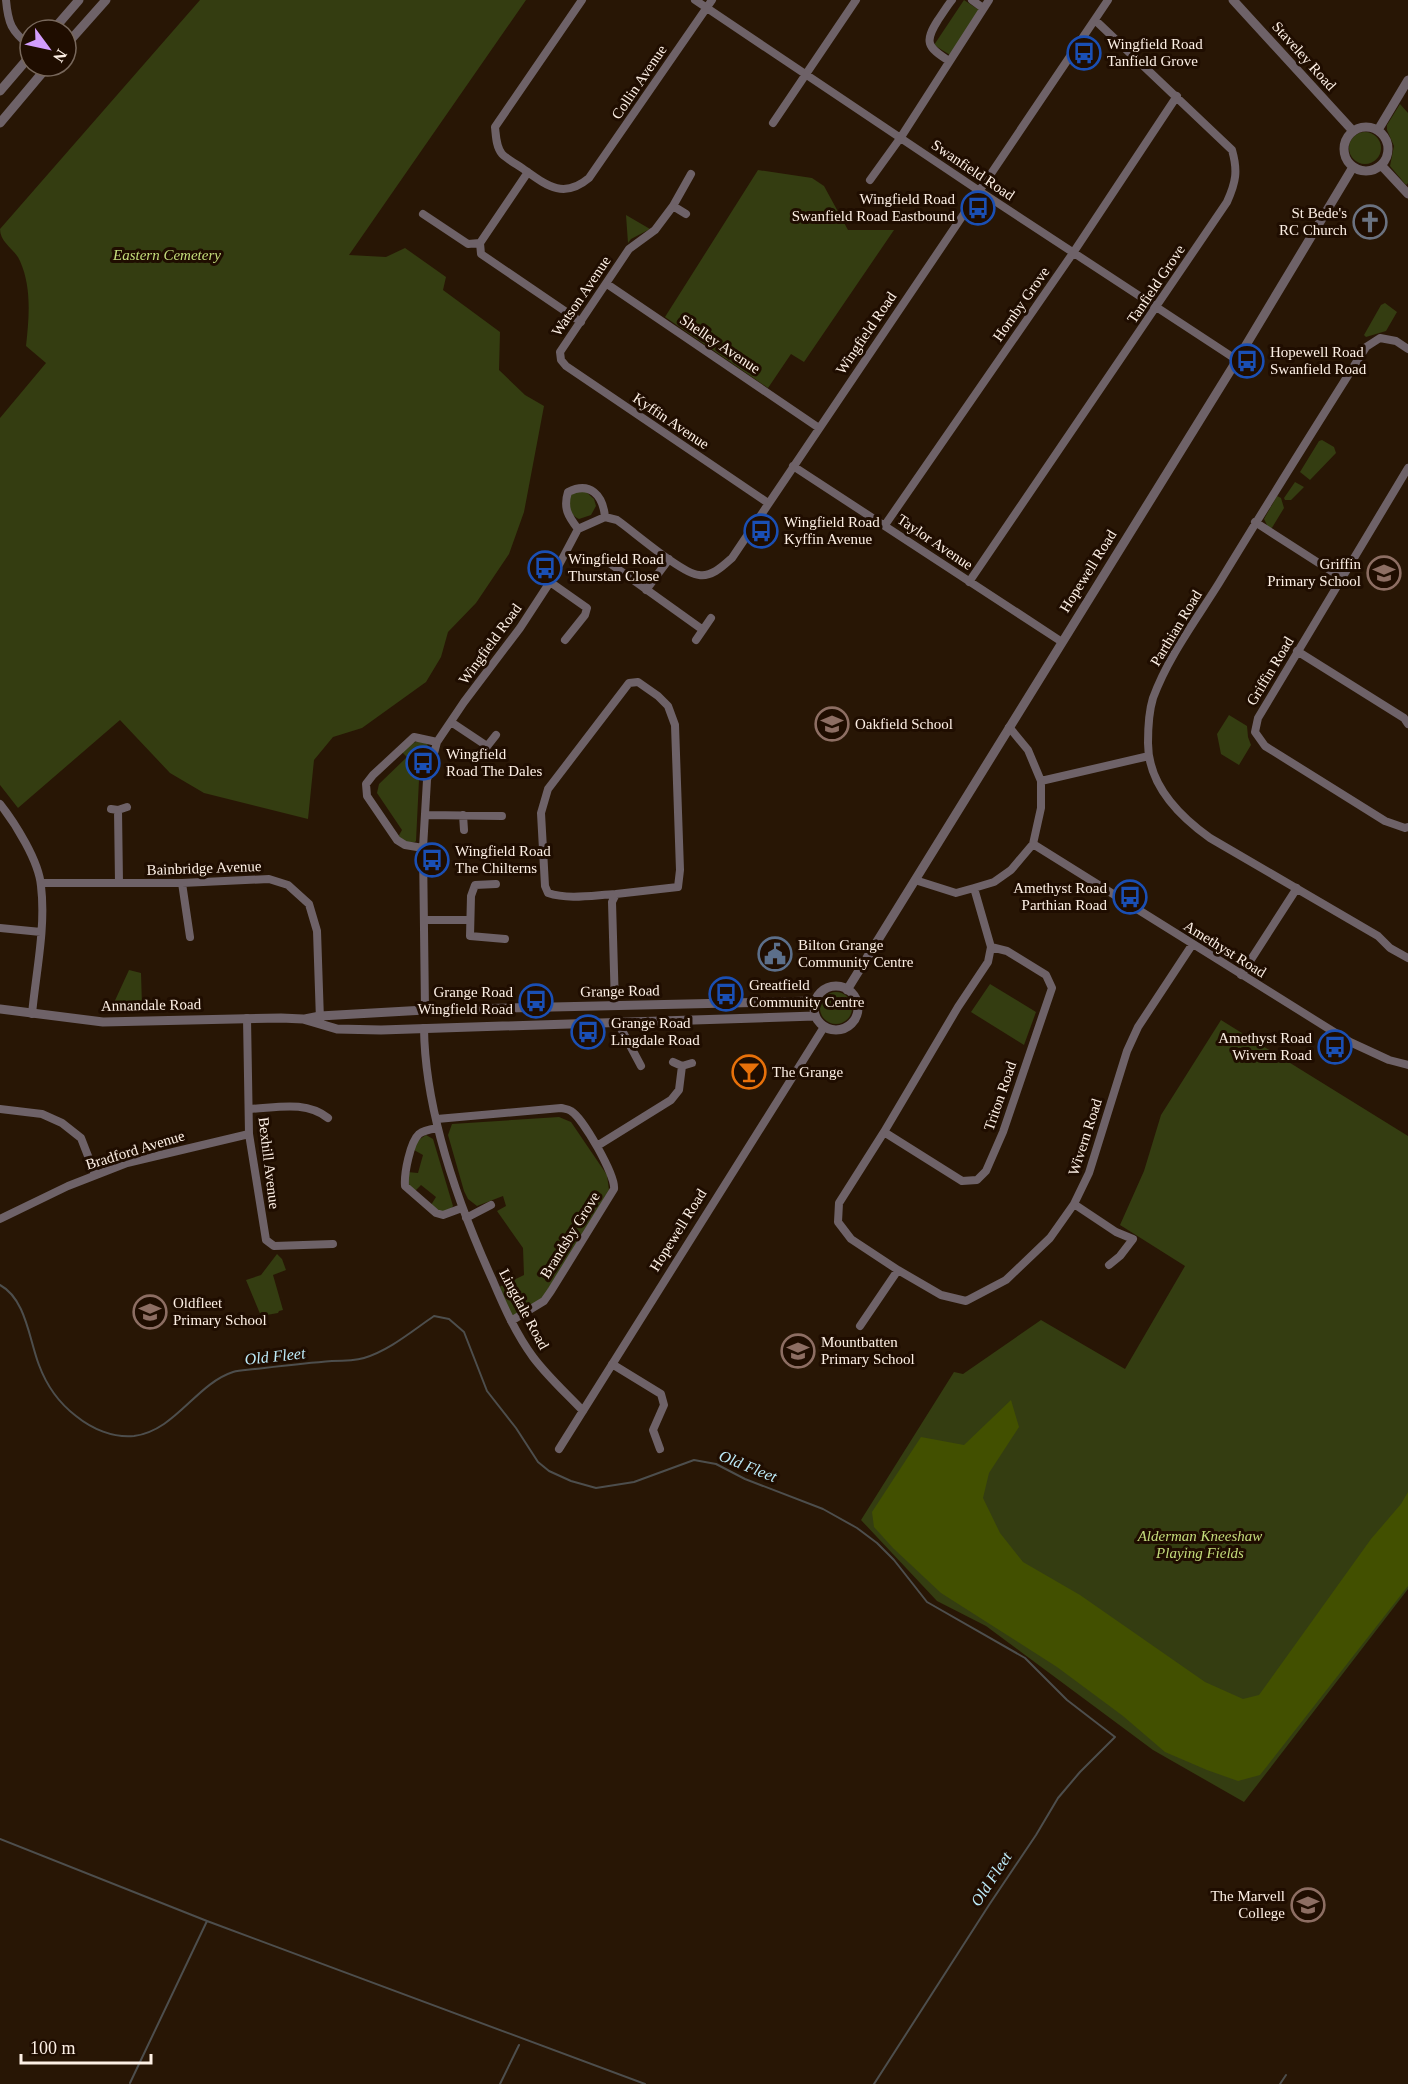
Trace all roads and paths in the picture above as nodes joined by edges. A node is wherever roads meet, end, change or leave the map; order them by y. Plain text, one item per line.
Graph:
1 (6, 0) edge
2 (79, 0) edge
3 (106, 0) edge
4 (582, 0) edge
5 (695, 0) edge
6 (712, 0) edge
7 (856, 0) edge
8 (952, 0) edge
9 (972, 0) edge
10 (989, 0) edge
11 (1108, 0) edge
12 (1235, 1) edge
13 (706, 8) junction
14 (983, 9) junction
15 (63, 18) edge
16 (1095, 20) junction
17 (78, 32) edge
18 (18, 34) edge
19 (949, 61) junction
20 (18, 70) edge
21 (806, 74) junction
22 (38, 78) edge
23 (1408, 80) edge
24 (0, 91) edge
25 (1177, 96) junction
26 (0, 123) edge
27 (773, 123) dead end
28 (1377, 130) junction
29 (1353, 131) junction
30 (901, 137) junction
31 (1381, 165) junction
32 (1353, 167) junction
33 (528, 172) junction
34 (691, 174) dead end
35 (870, 180) dead end
36 (978, 190) junction
37 (1408, 194) edge
38 (673, 206) junction
39 (423, 214) dead end
40 (686, 214) dead end
41 (480, 243) junction
42 (1073, 253) junction
43 (607, 284) junction
44 (1156, 308) junction
45 (581, 322) junction
46 (1408, 348) edge
47 (561, 360) joint
48 (1237, 360) junction
49 (819, 428) junction
50 (793, 466) junction
51 (1408, 468) edge
52 (768, 503) junction
53 (605, 517) junction
54 (1256, 522) junction
55 (885, 525) junction
56 (578, 529) junction
57 (669, 559) junction
58 (608, 562) dead end
59 (1342, 578) junction
60 (550, 582) junction
61 (969, 582) junction
62 (646, 590) junction
63 (711, 618) dead end
64 (703, 630) junction
65 (566, 640) dead end
66 (696, 640) dead end
67 (1062, 642) junction
68 (1297, 651) junction
69 (451, 722) junction
70 (1408, 724) edge
71 (1009, 727) junction
72 (496, 735) dead end
73 (437, 742) junction
74 (487, 746) junction
75 (481, 754) dead end
76 (1149, 756) junction
77 (1041, 781) junction
78 (0, 804) edge
79 (128, 807) dead end
80 (426, 815) junction
81 (463, 815) junction
82 (502, 816) dead end
83 (1408, 827) edge
84 (464, 830) dead end
85 (1033, 844) junction
86 (423, 848) junction
87 (915, 880) junction
88 (41, 883) junction
89 (119, 883) junction
90 (182, 883) junction
91 (496, 884) dead end
92 (974, 888) junction
93 (1297, 888) junction
94 (616, 894) junction
95 (470, 920) junction
96 (424, 921) junction
97 (0, 928) edge
98 (41, 932) junction
99 (190, 937) dead end
100 (505, 939) dead end
101 (1192, 945) junction
102 (991, 947) junction
103 (1408, 957) edge
104 (1241, 975) junction
105 (847, 990) junction
106 (815, 1001) junction
107 (615, 1006) junction
108 (0, 1009) edge
109 (425, 1010) junction
110 (32, 1014) junction
111 (815, 1016) junction
112 (247, 1018) junction
113 (320, 1020) junction
114 (616, 1021) junction
115 (824, 1027) junction
116 (424, 1028) junction
117 (673, 1062) dead end
118 (692, 1063) dead end
119 (1408, 1065) edge
120 (641, 1066) dead end
121 (682, 1066) junction
122 (0, 1109) edge
123 (249, 1109) junction
124 (328, 1118) dead end
125 (436, 1119) junction
126 (438, 1128) junction
127 (884, 1132) junction
128 (249, 1134) junction
129 (597, 1146) junction
130 (95, 1174) junction
131 (1074, 1203) junction
132 (491, 1205) dead end
133 (462, 1208) junction
134 (466, 1218) junction
135 (0, 1220) edge
136 (333, 1244) dead end
137 (1109, 1265) dead end
138 (898, 1269) junction
139 (512, 1321) junction
140 (860, 1326) dead end
141 (612, 1364) junction
142 (583, 1411) junction
143 (559, 1449) dead end
144 (660, 1449) dead end

1 - 18 street
2 - 15 street
3 - 17 street
4 - 33 street
5 - 13 street, Swanfield Road
6 - 13 street, Collin Avenue
7 - 21 street
8 - 19 street
9 - 14 street
10 - 14 street
11 - 16 street, Wingfield Road
12 - 29 street, Staveley Road
13 - 21 street, Swanfield Road
13 - 33 street, Collin Avenue
14 - 19 street
16 - 25 street, Tanfield Grove
16 - 36 street, Wingfield Road
19 - 30 street
20 - 24 street
21 - 27 street
21 - 30 street, Swanfield Road
22 - 26 street
23 - 28 street
25 - 42 street, Hornby Grove
25 - 44 street, Tanfield Grove
28 - 29 street
28 - 31 street
29 - 32 street
30 - 35 street
30 - 36 street, Swanfield Road
31 - 32 street
31 - 37 street
32 - 48 street, Hopewell Road
33 - 41 street
34 - 38 street, Watson Avenue
36 - 42 street, Swanfield Road
36 - 49 street, Wingfield Road
38 - 40 street
38 - 43 street, Watson Avenue
39 - 41 street
41 - 45 street
42 - 44 street, Swanfield Road
42 - 55 street, Hornby Grove
43 - 45 street, Watson Avenue
43 - 49 street, Shelley Avenue
44 - 48 street, Swanfield Road
44 - 61 street, Tanfield Grove
45 - 47 street, Watson Avenue
46 - 54 street, Parthian Road
47 - 52 street, Kyffin Avenue
48 - 67 street, Hopewell Road
49 - 50 street, Wingfield Road
50 - 52 street, Wingfield Road
50 - 55 street, Taylor Avenue
51 - 59 street, Griffin Road
52 - 57 street, Wingfield Road
53 - 56 street
53 - 56 street
53 - 57 street, Wingfield Road
54 - 59 street
54 - 76 street, Parthian Road
55 - 61 street, Taylor Avenue
56 - 60 street, Wingfield Road
57 - 62 street
58 - 62 street
59 - 68 street, Griffin Road
60 - 65 street
60 - 69 street, Wingfield Road
61 - 67 street, Taylor Avenue
62 - 64 street
63 - 64 street
64 - 66 street
67 - 71 street, Hopewell Road
68 - 70 street
68 - 83 street, Griffin Road
69 - 73 street, Wingfield Road
69 - 74 street
71 - 77 street
71 - 87 street, Hopewell Road
72 - 74 street
73 - 80 street, Wingfield Road
73 - 86 street
74 - 75 street
76 - 77 street
76 - 93 street, Parthian Road
77 - 85 street
78 - 88 street
79 - 89 street
80 - 81 street
80 - 86 street, Wingfield Road
81 - 82 street
81 - 84 street
85 - 92 street
85 - 101 street, Amethyst Road
86 - 96 street, Wingfield Road
87 - 92 street
87 - 105 street, Hopewell Road
88 - 89 street, Bainbridge Avenue
88 - 98 street
89 - 90 street, Bainbridge Avenue
90 - 99 street
90 - 113 street, Bainbridge Avenue
91 - 95 street
92 - 102 street
93 - 103 street, Parthian Road
93 - 104 street
94 - 94 street
94 - 107 street
95 - 96 street
95 - 100 street
96 - 109 street, Wingfield Road
97 - 98 street
98 - 110 street
101 - 104 street, Amethyst Road
101 - 131 street, Wivern Road
102 - 127 street, Wivern Road
102 - 127 street, Triton Road
104 - 119 street, Amethyst Road
105 - 106 street
105 - 115 street
106 - 107 street, Grange Road
106 - 111 street
107 - 109 street, Grange Road
107 - 114 street
108 - 110 street, Annandale Road
109 - 113 street, Annandale Road
110 - 112 street, Annandale Road
111 - 114 street, Grange Road
111 - 115 street
112 - 113 street, Annandale Road
112 - 123 street, Bexhill Avenue
113 - 116 street, Annandale Road
114 - 116 street, Grange Road
114 - 120 street, Grange Road
115 - 141 street, Hopewell Road
116 - 125 street, Lingdale Road
117 - 121 street
118 - 121 street
121 - 129 street
122 - 130 street
123 - 124 street
123 - 128 street, Bexhill Avenue
125 - 126 street, Lingdale Road
125 - 129 street, Brandsby Grove
126 - 133 street, Lingdale Road
126 - 133 street
127 - 138 street, Wivern Road
128 - 130 street, Bradford Avenue
128 - 136 street, Bexhill Avenue
129 - 139 street, Brandsby Grove
130 - 135 street, Bradford Avenue
131 - 137 street
131 - 138 street, Wivern Road
132 - 134 street
133 - 134 street, Lingdale Road
134 - 139 street, Lingdale Road
138 - 140 street
139 - 142 street, Lingdale Road
141 - 142 street, Hopewell Road
141 - 144 street
142 - 143 street, Hopewell Road

